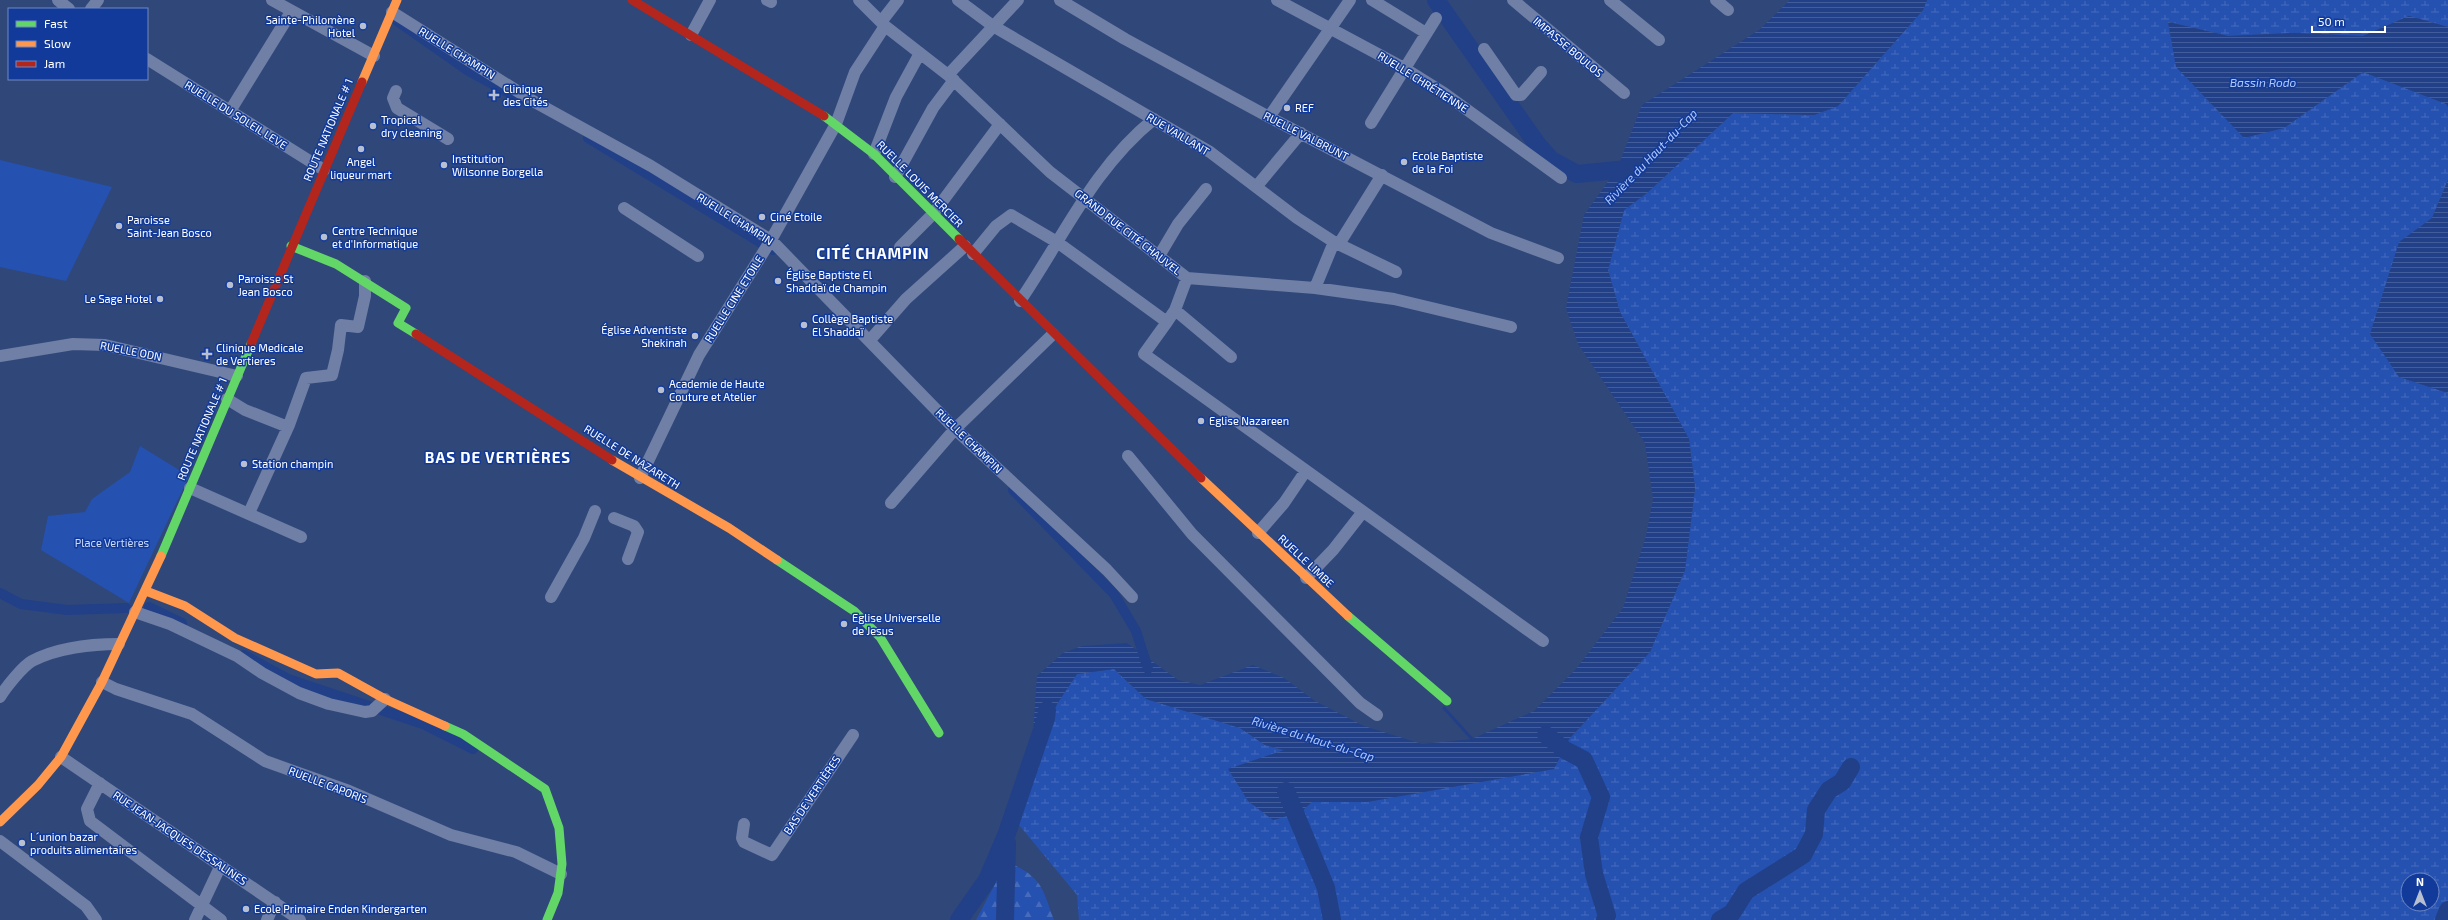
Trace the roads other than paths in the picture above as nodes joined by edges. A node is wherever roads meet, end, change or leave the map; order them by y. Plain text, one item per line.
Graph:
1 (58, 0) edge
2 (98, 0) edge
3 (272, 0) edge
4 (397, 0) edge
5 (632, 0) edge
6 (710, 0) edge
7 (859, 0) edge
8 (898, 0) edge
9 (958, 0) edge
10 (1018, 0) edge
11 (1060, 0) edge
12 (1277, 0) edge
13 (1350, 0) edge
14 (1372, 0) edge
15 (1513, 0) edge
16 (1610, 0) edge
17 (1716, 0) edge
18 (1077, 4) edge
19 (69, 8) edge
20 (92, 8) edge
21 (1728, 10) dead end
22 (291, 12) junction
23 (392, 12) junction
24 (1436, 18) dead end
25 (883, 24) junction
26 (994, 26) junction
27 (1330, 28) junction
28 (1426, 33) junction
29 (690, 35) junction
30 (1659, 40) dead end
31 (1484, 49) dead end
32 (920, 53) junction
33 (374, 56) junction
34 (148, 60) edge
35 (1404, 68) junction
36 (1541, 72) dead end
37 (951, 78) junction
38 (396, 91) dead end
39 (1624, 93) dead end
40 (230, 111) junction
41 (1269, 117) junction
42 (1154, 119) junction
43 (1371, 123) dead end
44 (836, 124) junction
45 (1000, 124) junction
46 (1300, 133) junction
47 (448, 138) dead end
48 (874, 154) junction
49 (324, 170) junction
50 (1382, 174) junction
51 (896, 177) junction
52 (1561, 178) dead end
53 (1256, 187) junction
54 (1206, 189) dead end
55 (1083, 197) junction
56 (624, 208) dead end
57 (933, 214) junction
58 (771, 240) junction
59 (1057, 242) junction
60 (1336, 243) junction
61 (291, 246) junction
62 (900, 247) dead end
63 (969, 250) junction
64 (698, 256) dead end
65 (1159, 256) junction
66 (1558, 258) dead end
67 (1396, 272) dead end
68 (1187, 278) junction
69 (365, 281) junction
70 (1315, 288) junction
71 (1020, 301) junction
72 (1175, 310) junction
73 (1167, 322) junction
74 (1511, 328) dead end
75 (1053, 334) junction
76 (870, 340) junction
77 (0, 356) edge
78 (1231, 357) dead end
79 (237, 376) junction
80 (227, 399) junction
81 (288, 427) junction
82 (955, 429) junction
83 (1153, 433) joint
84 (1128, 456) dead end
85 (1305, 472) junction
86 (640, 478) junction
87 (190, 488) junction
88 (891, 503) dead end
89 (595, 511) dead end
90 (249, 513) junction
91 (1362, 513) junction
92 (614, 518) dead end
93 (1258, 533) junction
94 (301, 537) dead end
95 (628, 558) dead end
96 (1306, 578) junction
97 (146, 591) junction
98 (551, 597) dead end
99 (1132, 597) dead end
100 (135, 612) junction
101 (1543, 641) dead end
102 (119, 644) junction
103 (102, 682) junction
104 (2, 690) edge
105 (385, 699) junction
106 (1447, 701) dead end
107 (1378, 715) dead end
108 (939, 732) dead end
109 (852, 735) dead end
110 (61, 757) junction
111 (100, 783) junction
112 (0, 822) edge
113 (744, 824) dead end
114 (0, 841) edge
115 (220, 867) junction
116 (561, 874) junction
117 (275, 902) junction
118 (200, 906) junction
119 (96, 920) edge
120 (195, 920) edge
121 (221, 920) edge
122 (267, 920) edge
123 (300, 920) edge
124 (547, 920) edge

1 - 19 street
2 - 20 street
3 - 22 street
4 - 23 street, ROUTE NATIONALE # 1
5 - 29 street, RUELLE LOUIS MERCIER
6 - 29 street
7 - 25 street, GRAND RUE CITÉ CHAUVEL
8 - 25 street, RUELLE CINE ETOILE
9 - 26 street, RUE VAILLANT
10 - 26 street
11 - 18 street, RUELLE VALBRUNT
12 - 27 street, RUELLE CHRÉTIENNE
13 - 27 street
14 - 28 street
15 - 39 street, IMPASSE BOULOS
16 - 30 street
17 - 21 street
18 - 41 street, RUELLE VALBRUNT
22 - 33 street
22 - 40 street
23 - 33 street, ROUTE NATIONALE # 1
23 - 58 street, RUELLE CHAMPIN
24 - 28 street
25 - 32 street, GRAND RUE CITÉ CHAUVEL
25 - 44 street, RUELLE CINE ETOILE
26 - 37 street
26 - 42 street, RUE VAILLANT
27 - 35 street, RUELLE CHRÉTIENNE
27 - 41 street
28 - 35 street
29 - 44 street, RUELLE LOUIS MERCIER
31 - 36 street
32 - 37 street, GRAND RUE CITÉ CHAUVEL
32 - 48 street
33 - 49 street, ROUTE NATIONALE # 1
34 - 40 street, RUELLE DU SOLEIL LEVE
35 - 43 street
35 - 52 street, RUELLE CHRÉTIENNE
37 - 45 street, GRAND RUE CITÉ CHAUVEL
37 - 51 street
38 - 47 street
40 - 49 street, RUELLE DU SOLEIL LEVE
41 - 46 street, RUELLE VALBRUNT
42 - 53 street, RUE VAILLANT
42 - 55 street
44 - 48 street, RUELLE LOUIS MERCIER
44 - 58 street, RUELLE CINE ETOILE
45 - 55 street, GRAND RUE CITÉ CHAUVEL
45 - 57 street
46 - 50 street, RUELLE VALBRUNT
46 - 53 street
48 - 51 street, RUELLE LOUIS MERCIER
49 - 61 street, ROUTE NATIONALE # 1
50 - 60 street
50 - 66 street, RUELLE VALBRUNT
51 - 57 street, RUELLE LOUIS MERCIER
53 - 60 street, RUE VAILLANT
54 - 65 street
55 - 59 street
55 - 65 street, GRAND RUE CITÉ CHAUVEL
56 - 64 street
57 - 62 street
57 - 63 street, RUELLE LOUIS MERCIER
58 - 76 street, RUELLE CHAMPIN
58 - 86 street, RUELLE CINE ETOILE
59 - 63 street
59 - 71 street
59 - 73 street
60 - 67 street, RUE VAILLANT
60 - 70 street
61 - 69 street, RUELLE DE NAZARETH
61 - 79 street, ROUTE NATIONALE # 1
63 - 71 street, RUELLE LOUIS MERCIER
63 - 76 street
65 - 68 street, GRAND RUE CITÉ CHAUVEL
68 - 70 street, GRAND RUE CITÉ CHAUVEL
68 - 72 street
69 - 81 street
69 - 86 street, RUELLE DE NAZARETH
70 - 74 street, GRAND RUE CITÉ CHAUVEL
71 - 75 street, RUELLE LOUIS MERCIER
72 - 73 street
72 - 78 street
73 - 85 street
75 - 82 street
75 - 83 street, RUELLE LOUIS MERCIER
76 - 82 street, RUELLE CHAMPIN
77 - 79 street, RUELLE ODN
79 - 80 street, ROUTE NATIONALE # 1
80 - 81 street
80 - 87 street, ROUTE NATIONALE # 1
81 - 90 street
82 - 88 street
82 - 99 street, RUELLE CHAMPIN
83 - 93 street, RUELLE LIMBE
84 - 107 street
85 - 91 street
85 - 93 street
86 - 108 street, RUELLE DE NAZARETH
87 - 90 street
87 - 97 street, ROUTE NATIONALE # 1
89 - 98 street
90 - 94 street
91 - 96 street
91 - 101 street
92 - 95 street
93 - 96 street, RUELLE LIMBE
96 - 106 street, RUELLE LIMBE
97 - 100 street, ROUTE NATIONALE # 1
97 - 105 street
100 - 102 street, ROUTE NATIONALE # 1
100 - 105 street
102 - 103 street, ROUTE NATIONALE # 1
102 - 104 street
103 - 110 street, ROUTE NATIONALE # 1
103 - 116 street, RUELLE CAPORIS
105 - 116 street
109 - 113 street, BAS DE VERTIÈRES
110 - 111 street, RUE JEAN-JACQUES DESSALINES
110 - 112 street, ROUTE NATIONALE # 1
111 - 115 street, RUE JEAN-JACQUES DESSALINES
111 - 118 street
114 - 119 street
115 - 117 street, RUE JEAN-JACQUES DESSALINES
115 - 118 street
116 - 124 street
117 - 122 street
117 - 123 street, RUE JEAN-JACQUES DESSALINES
118 - 120 street
118 - 121 street

